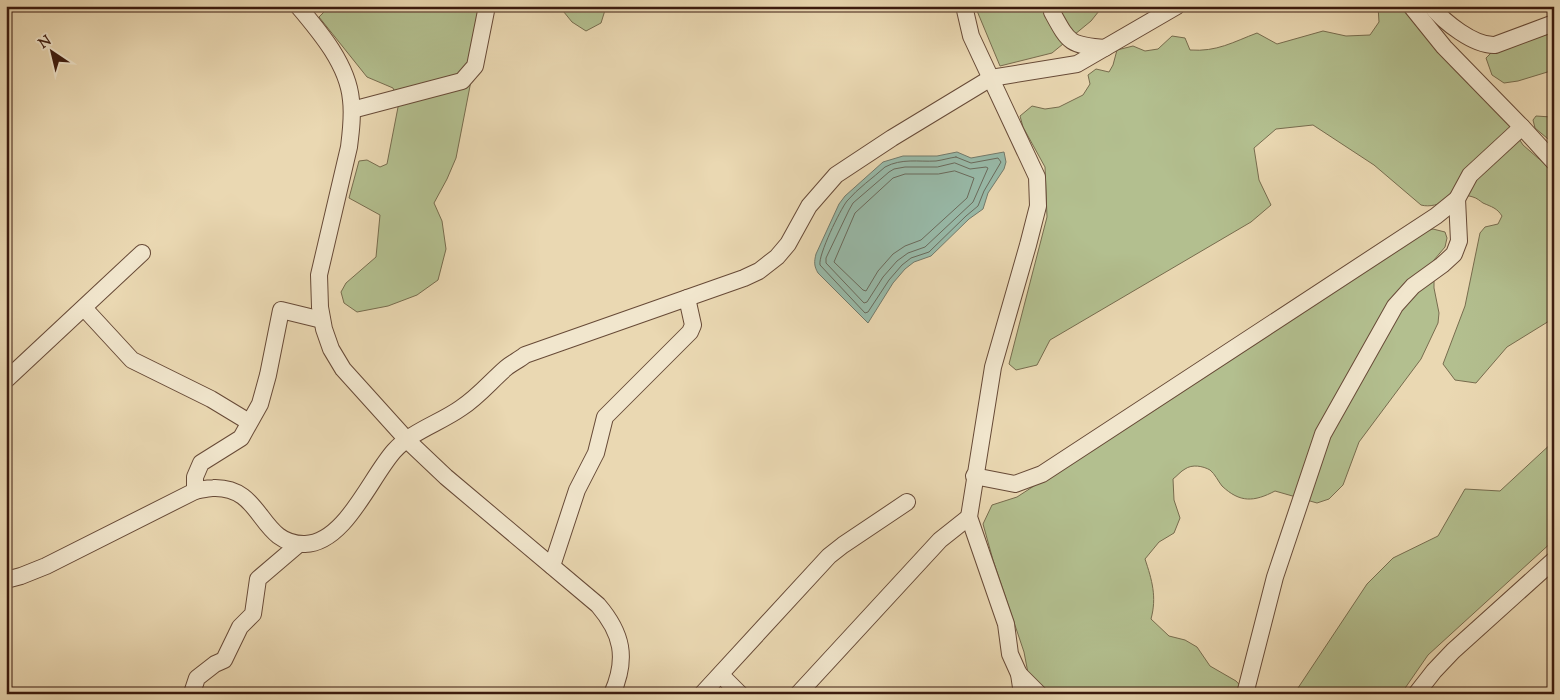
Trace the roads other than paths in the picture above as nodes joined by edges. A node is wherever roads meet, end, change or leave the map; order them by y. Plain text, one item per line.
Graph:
1 (298, 6) edge
2 (487, 6) edge
3 (964, 6) edge
4 (1054, 6) edge
5 (1177, 6) edge
6 (1411, 6) edge
7 (1430, 6) edge
8 (1554, 22) edge
9 (1105, 48) junction
10 (991, 78) junction
11 (352, 110) junction
12 (1522, 127) junction
13 (1554, 162) edge
14 (1457, 199) junction
15 (142, 254) dead end
16 (687, 298) junction
17 (84, 308) junction
18 (322, 320) junction
19 (6, 380) edge
20 (249, 422) junction
21 (408, 441) junction
22 (974, 476) junction
23 (195, 491) junction
24 (906, 502) dead end
25 (969, 517) junction
26 (299, 544) junction
27 (1554, 560) edge
28 (552, 566) junction
29 (6, 580) edge
30 (1019, 674) junction
31 (720, 675) junction
32 (192, 693) edge
33 (612, 694) edge
34 (702, 694) edge
35 (740, 694) edge
36 (798, 694) edge
37 (1022, 694) edge
38 (1039, 694) edge
39 (1245, 694) edge
40 (1416, 694) edge

1 - 11 street
2 - 11 street
3 - 10 street
4 - 9 street
5 - 9 street
6 - 12 street
7 - 8 street
9 - 10 street
10 - 16 street
10 - 22 street
11 - 18 street
12 - 13 street
12 - 14 street
14 - 22 street
14 - 39 street
15 - 17 street
16 - 21 street
16 - 28 street
17 - 19 street
17 - 20 street
18 - 20 street
18 - 21 street
20 - 23 street
21 - 26 street
21 - 28 street
22 - 25 street
23 - 26 street
23 - 29 street
24 - 31 street
25 - 30 street
25 - 36 street
26 - 32 street
27 - 40 street
28 - 33 street
30 - 37 street
30 - 38 street
31 - 34 street
31 - 35 street

